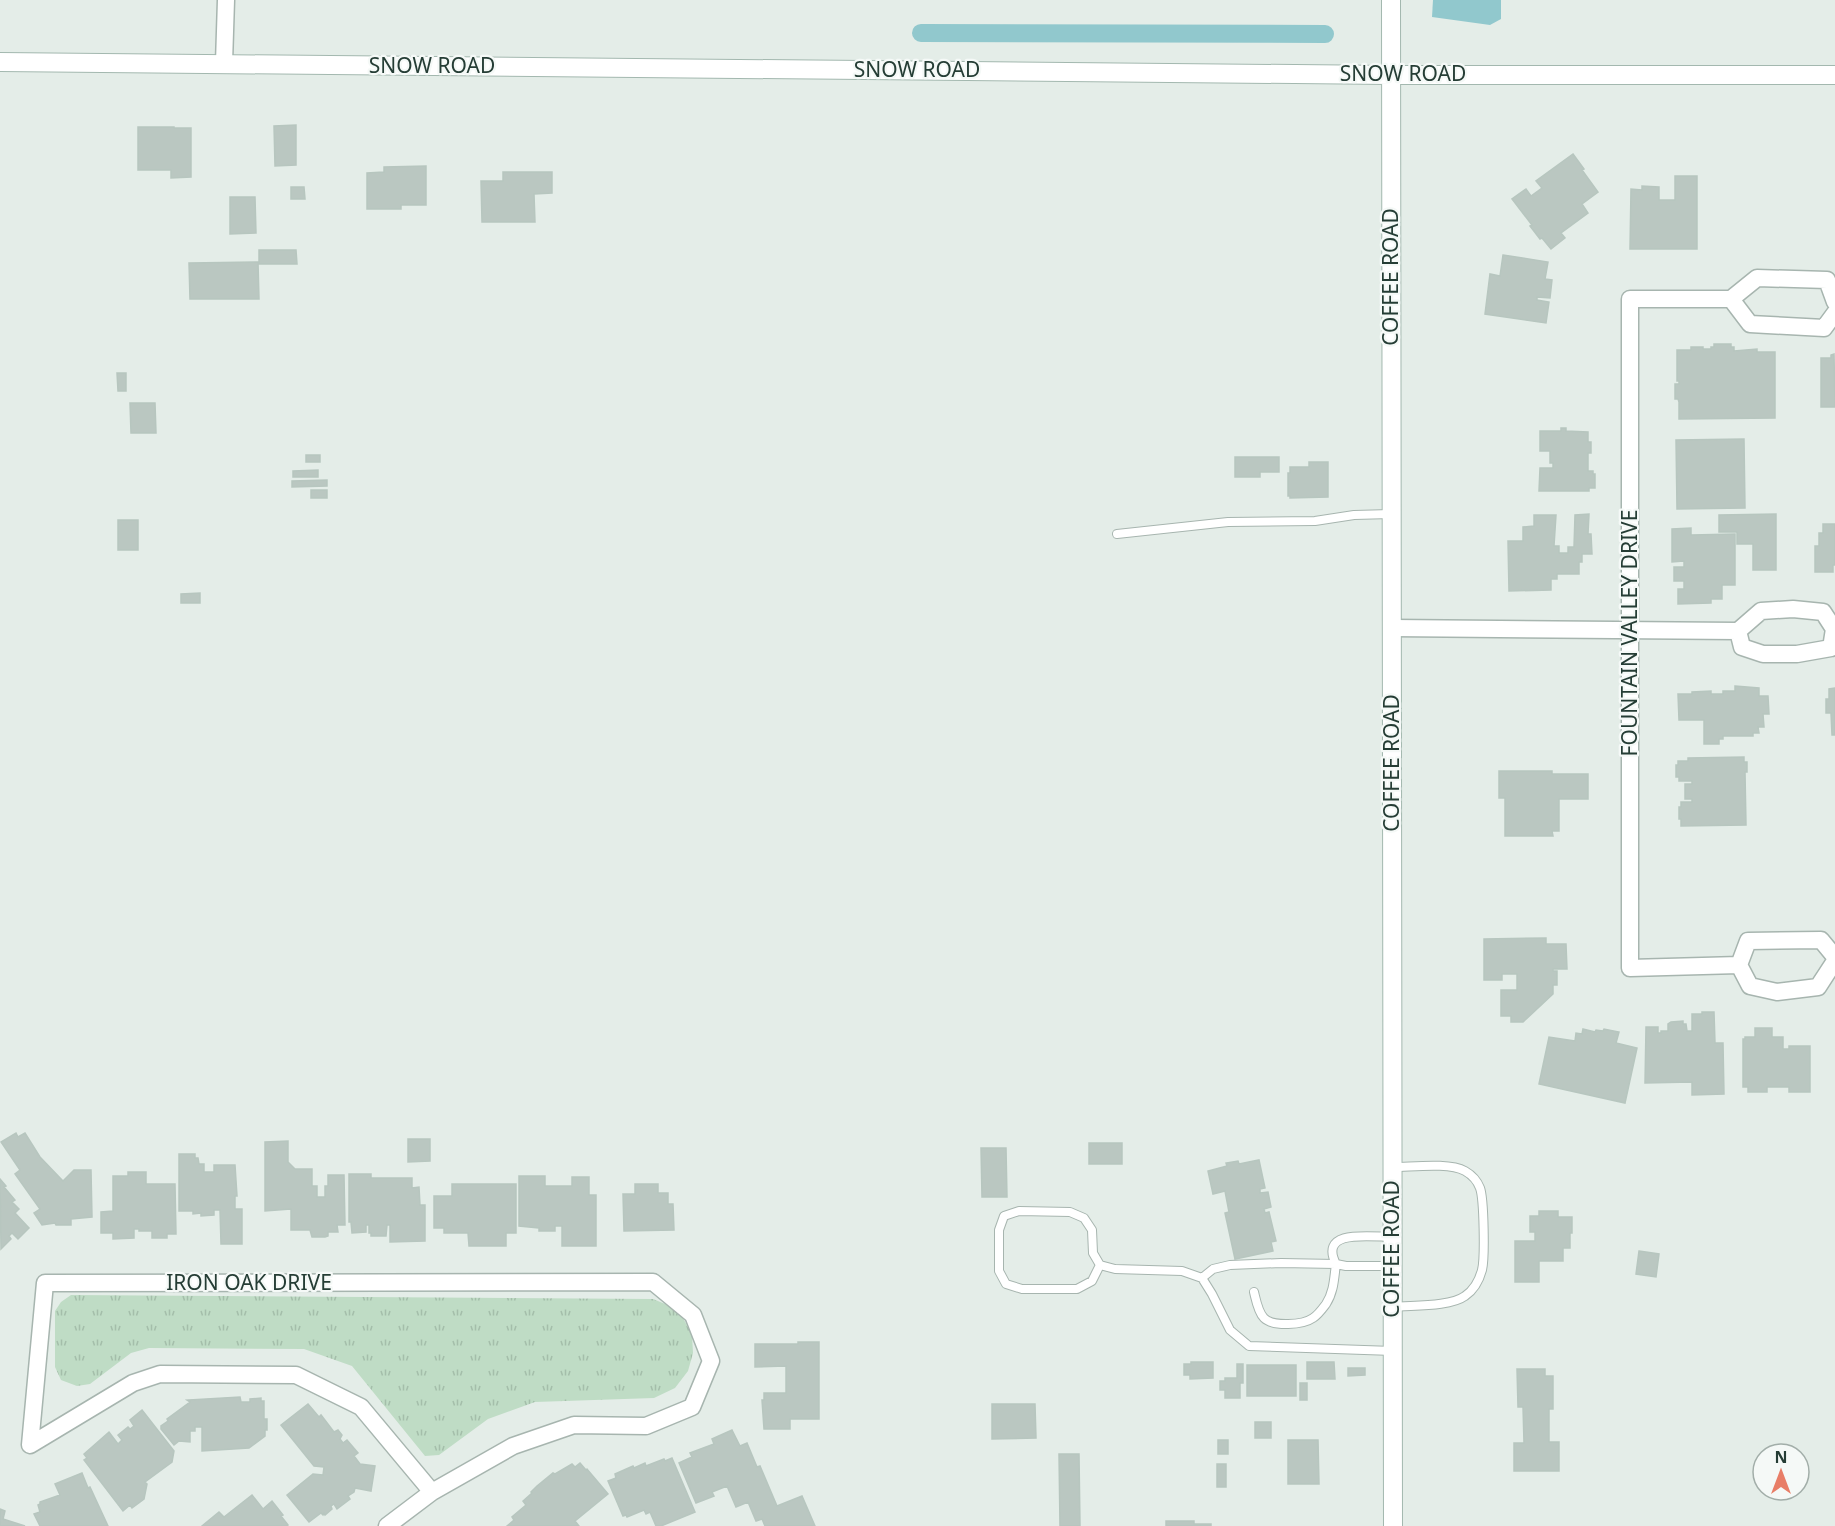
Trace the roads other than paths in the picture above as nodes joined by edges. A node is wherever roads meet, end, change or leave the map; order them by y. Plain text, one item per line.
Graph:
1 (226, 0) edge
2 (1391, 0) edge
3 (0, 62) edge
4 (224, 63) junction
5 (1391, 75) junction
6 (1835, 75) edge
7 (1731, 299) junction
8 (1835, 302) edge
9 (1835, 313) edge
10 (1391, 514) junction
11 (1117, 534) dead end
12 (1392, 628) junction
13 (1630, 630) junction
14 (1738, 631) junction
15 (1835, 959) edge
16 (1739, 965) junction
17 (1392, 1167) junction
18 (1393, 1237) junction
19 (1336, 1264) junction
20 (1100, 1265) junction
21 (1393, 1266) junction
22 (1202, 1278) junction
23 (1254, 1292) dead end
24 (1393, 1307) junction
25 (1393, 1351) junction
26 (432, 1492) junction
27 (387, 1526) edge
28 (1393, 1526) edge

1 - 4 street
2 - 5 main road, COFFEE ROAD
3 - 4 main road, SNOW ROAD
4 - 5 main road, SNOW ROAD
5 - 6 main road, SNOW ROAD
5 - 10 main road, COFFEE ROAD
7 - 8 street
7 - 9 street
7 - 13 street, FOUNTAIN VALLEY DRIVE
10 - 11 lane
10 - 12 main road, COFFEE ROAD
12 - 13 street
12 - 17 main road, COFFEE ROAD
13 - 14 street
13 - 16 street, FOUNTAIN VALLEY DRIVE
14 - 14 street
15 - 16 street
15 - 16 street
17 - 18 main road, COFFEE ROAD
17 - 24 lane
18 - 19 lane
18 - 21 main road, COFFEE ROAD
19 - 21 lane
19 - 22 lane
19 - 23 lane
20 - 20 lane
20 - 22 lane
21 - 24 main road, COFFEE ROAD
22 - 25 lane
24 - 25 main road, COFFEE ROAD
25 - 28 main road, COFFEE ROAD
26 - 26 street, IRON OAK DRIVE
26 - 27 street, IRON OAK DRIVE

